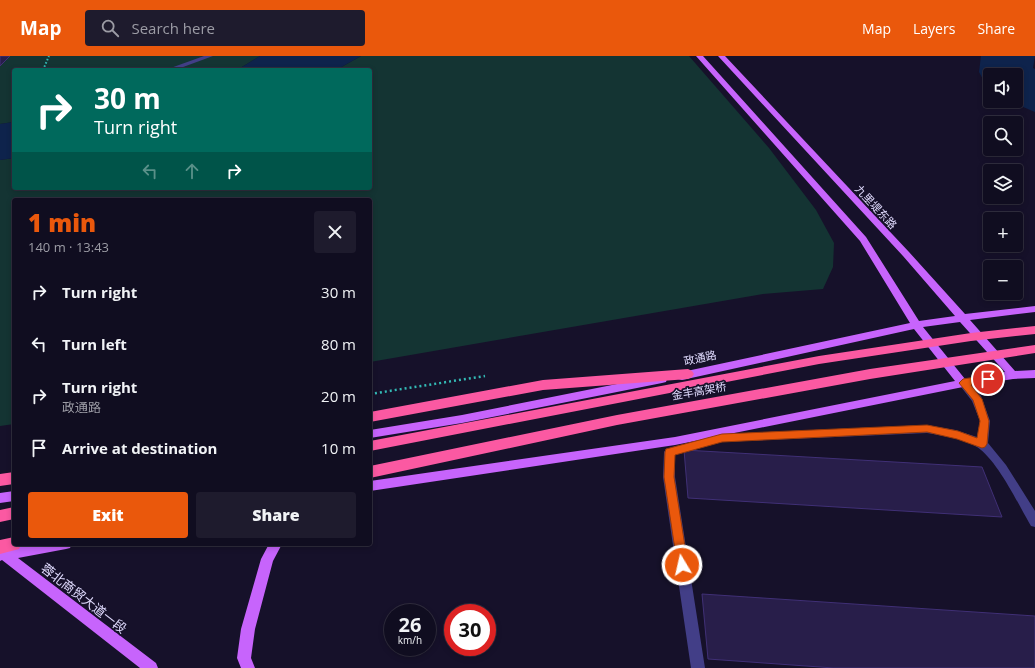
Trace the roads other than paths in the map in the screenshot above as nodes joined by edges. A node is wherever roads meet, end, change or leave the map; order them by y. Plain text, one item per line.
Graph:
1 (210, 56) edge
2 (699, 56) edge
3 (721, 56) edge
4 (174, 68) edge
5 (1035, 309) edge
6 (963, 317) junction
7 (916, 325) junction
8 (1035, 330) edge
9 (1035, 349) edge
10 (688, 374) junction
11 (1035, 374) edge
12 (1013, 375) junction
13 (963, 383) junction
14 (372, 417) edge
15 (372, 434) edge
16 (982, 444) junction
17 (372, 446) edge
18 (372, 472) edge
19 (12, 478) edge
20 (0, 480) edge
21 (372, 486) edge
22 (12, 496) edge
23 (0, 498) edge
24 (12, 513) edge
25 (0, 516) edge
26 (1035, 522) edge
27 (45, 546) edge
28 (275, 546) edge
29 (4, 550) edge
30 (151, 668) edge
31 (248, 668) edge
32 (698, 668) edge

1 - 4 street
2 - 7 main road
3 - 6 main road, 九里堤东路
5 - 6 main road, 政通路
6 - 7 main road, 政通路
6 - 12 main road, 九里堤东路
7 - 10 main road, 政通路
7 - 13 main road
8 - 17 highway, 金丰高架桥
9 - 18 highway, 金丰高架桥
10 - 14 highway
10 - 15 main road, 政通路
11 - 12 main road
12 - 13 main road
13 - 16 street
13 - 21 main road
16 - 26 street
16 - 32 street
19 - 20 highway
22 - 23 main road
24 - 25 highway
27 - 29 main road
28 - 31 main road
29 - 30 main road, 蓉北商贸大道一段

